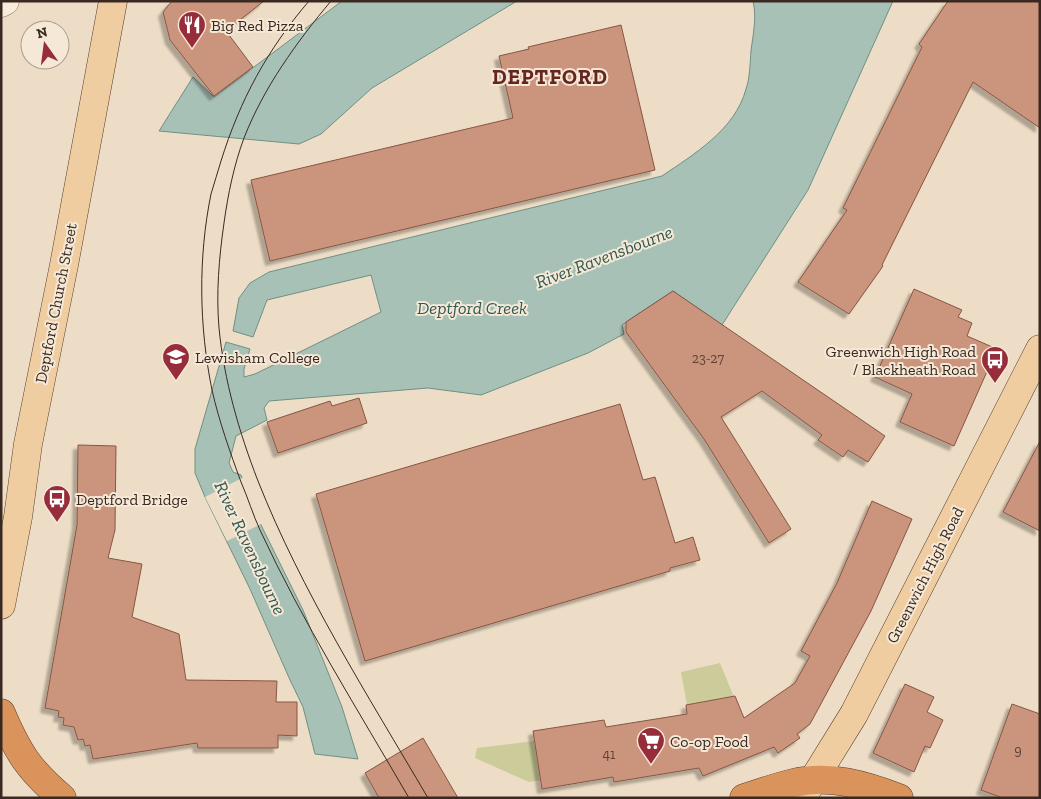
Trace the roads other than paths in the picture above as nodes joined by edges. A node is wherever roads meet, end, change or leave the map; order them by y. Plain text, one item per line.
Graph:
1 (5, 1) edge
2 (113, 1) edge
3 (1, 3) edge
4 (1040, 349) edge
5 (1, 605) edge
6 (1, 713) edge
7 (808, 789) edge
8 (62, 798) edge
9 (744, 798) edge
10 (899, 798) edge

1 - 3 street
2 - 5 main road, Deptford Church Street
4 - 7 main road, Greenwich High Road
6 - 8 highway
7 - 9 highway
7 - 10 highway

